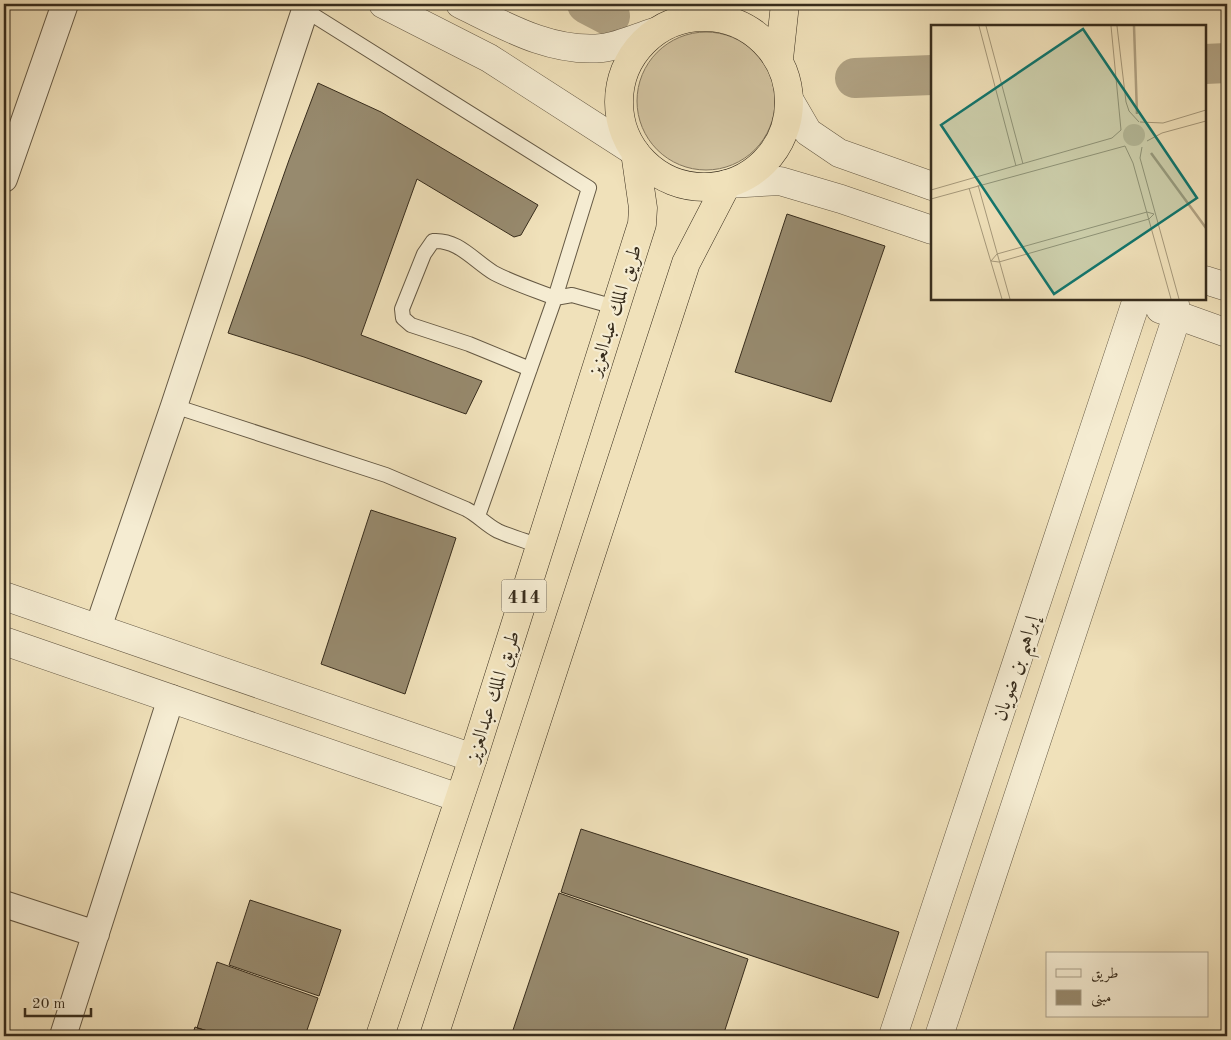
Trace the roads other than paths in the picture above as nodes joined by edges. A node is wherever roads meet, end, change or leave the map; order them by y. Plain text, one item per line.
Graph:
1 (66, 4) edge
2 (383, 4) edge
3 (460, 4) edge
4 (679, 4) edge
5 (785, 4) edge
6 (306, 7) edge
7 (654, 32) junction
8 (779, 59) junction
9 (790, 102) junction
10 (635, 152) junction
11 (4, 177) edge
12 (728, 184) junction
13 (931, 186) edge
14 (931, 230) edge
15 (1206, 280) edge
16 (1227, 287) edge
17 (555, 298) junction
18 (1135, 300) edge
19 (1140, 300) edge
20 (615, 307) junction
21 (1175, 307) edge
22 (1227, 333) edge
23 (530, 369) junction
24 (174, 406) junction
25 (478, 516) junction
26 (540, 546) junction
27 (4, 596) edge
28 (55, 613) junction
29 (98, 628) junction
30 (4, 641) edge
31 (43, 654) junction
32 (171, 698) junction
33 (988, 750) junction
34 (473, 758) junction
35 (1029, 765) junction
36 (459, 798) junction
37 (4, 904) edge
38 (96, 934) junction
39 (64, 1036) edge
40 (380, 1036) edge
41 (434, 1036) edge
42 (892, 1036) edge
43 (939, 1036) edge

1 - 11 street
2 - 10 street
3 - 7 street
4 - 7 highway
5 - 8 highway
6 - 17 lane
6 - 24 street
7 - 8 highway
7 - 10 highway
8 - 9 highway
9 - 12 highway
9 - 13 street
10 - 12 highway
10 - 20 highway, طريق الملك عبدالعزيز / 414
12 - 14 street
12 - 41 highway, 414
15 - 16 street
17 - 20 lane
17 - 23 lane
17 - 23 lane
18 - 33 street, إبراهيم بن ضويان
19 - 21 street
20 - 26 highway, طريق الملك عبدالعزيز / 414
21 - 22 street
21 - 35 street
23 - 25 lane
24 - 25 lane
24 - 29 street
25 - 26 lane
26 - 34 highway, طريق الملك عبدالعزيز / 414
27 - 28 street
28 - 29 street
28 - 31 street
29 - 34 street
30 - 31 street
31 - 32 street
32 - 36 street
32 - 38 street
33 - 35 street
33 - 42 street, إبراهيم بن ضويان
34 - 36 highway, طريق الملك عبدالعزيز / 414
35 - 43 street
36 - 40 highway, طريق الملك عبدالعزيز / 414
37 - 38 street
38 - 39 street

